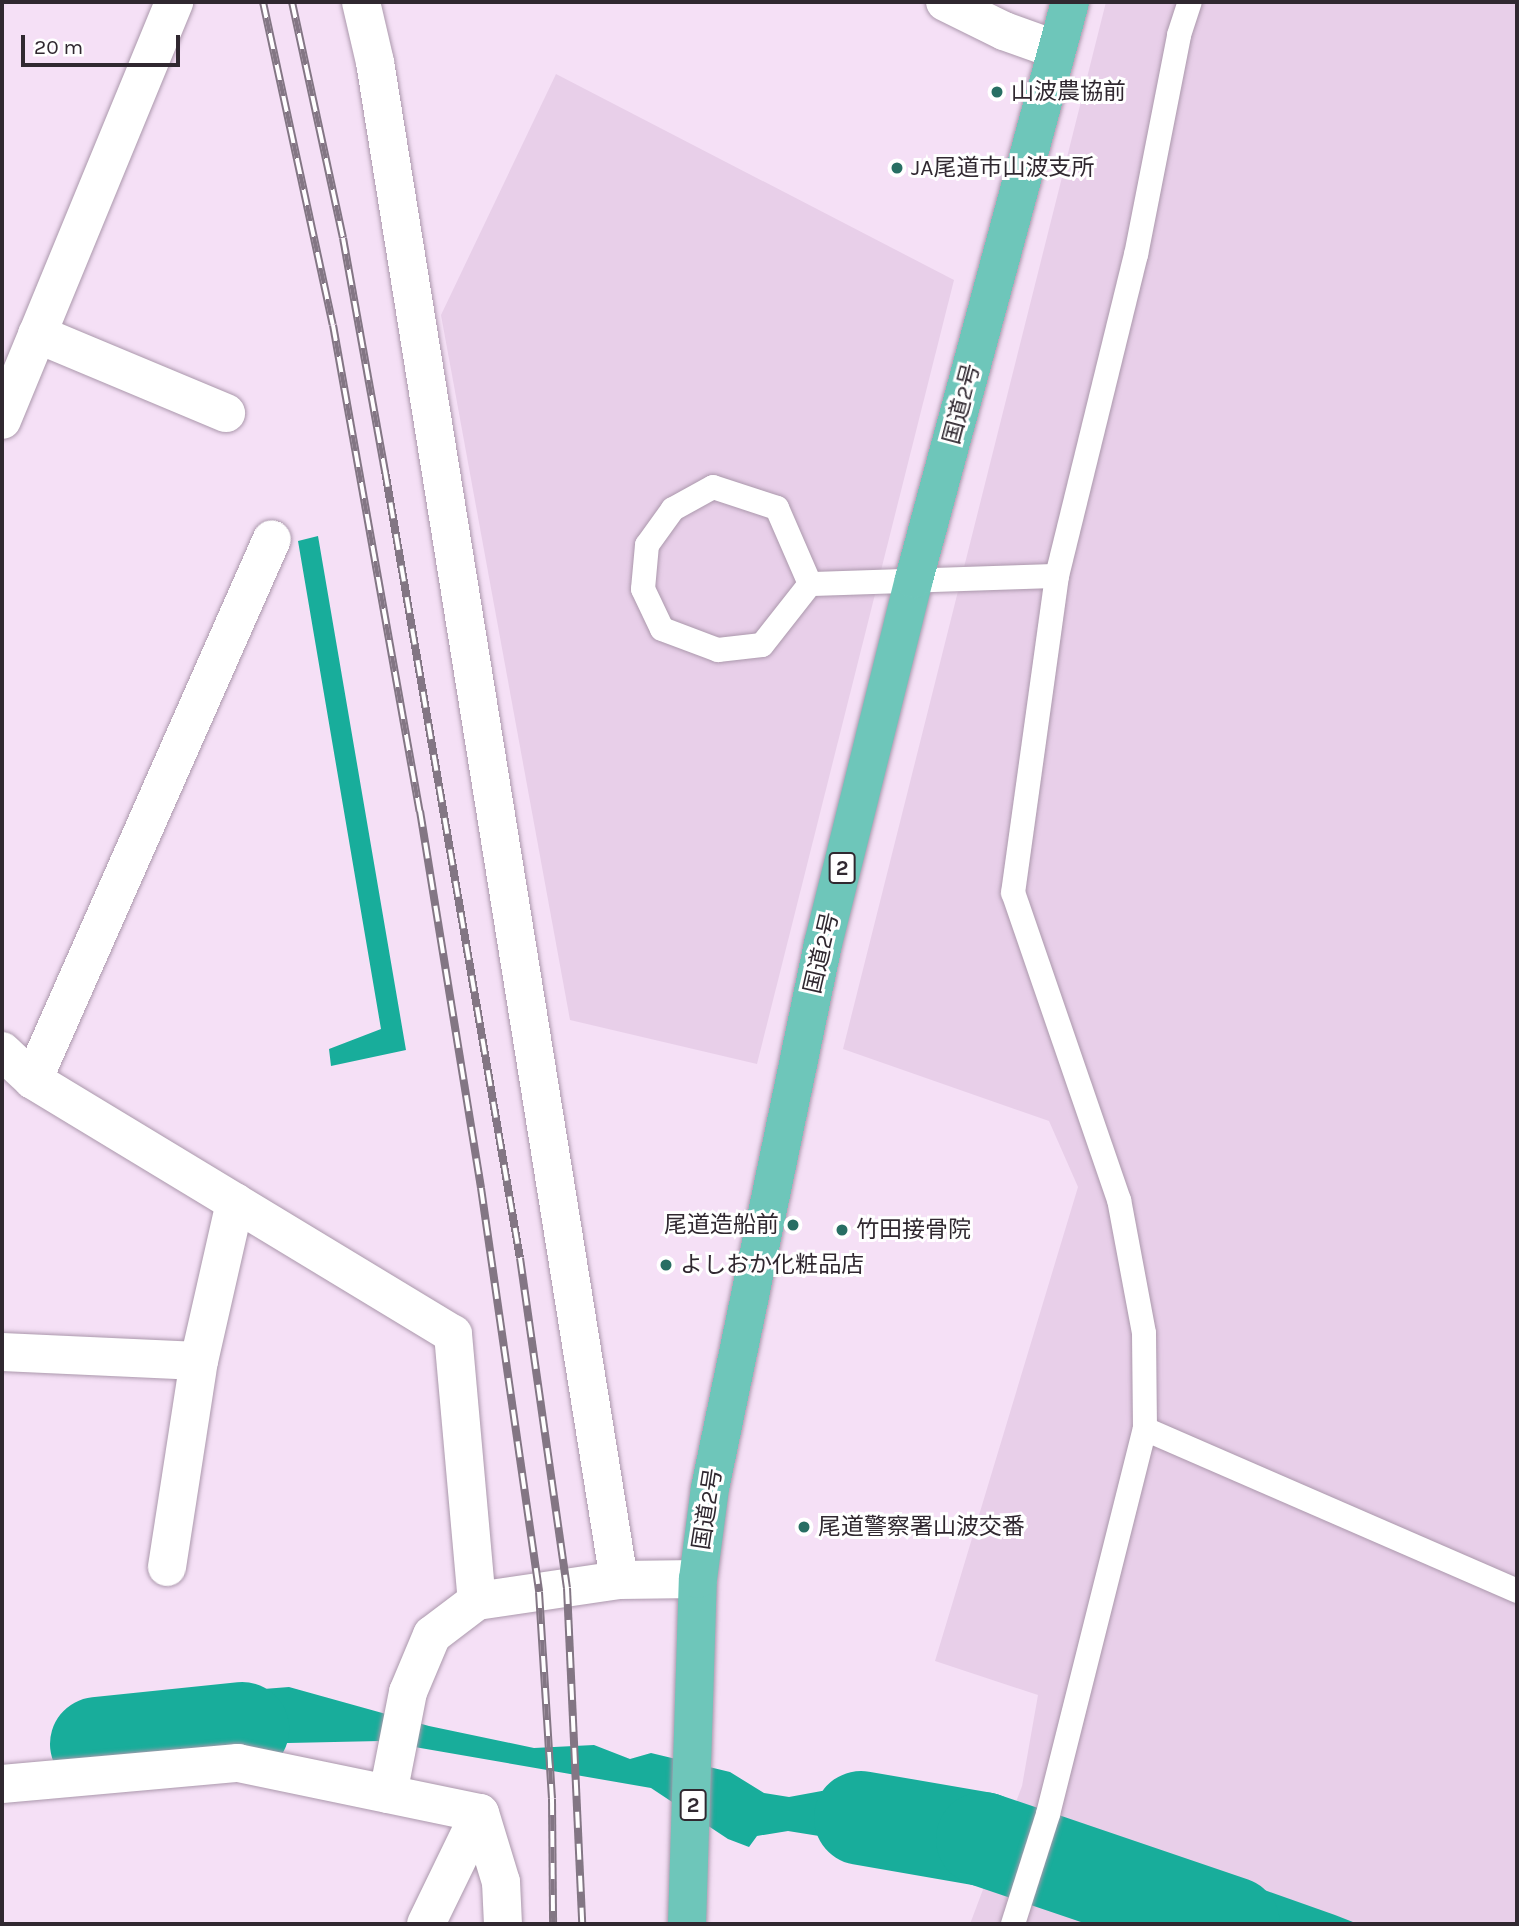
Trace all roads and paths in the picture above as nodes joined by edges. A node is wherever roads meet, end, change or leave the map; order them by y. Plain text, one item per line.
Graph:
1 (174, 2) edge
2 (361, 2) edge
3 (945, 2) edge
4 (1070, 2) edge
5 (1190, 2) edge
6 (1057, 50) junction
7 (37, 334) junction
8 (226, 413) dead end
9 (2, 420) edge
10 (272, 539) dead end
11 (1056, 576) junction
12 (914, 579) junction
13 (810, 584) junction
14 (2, 1051) edge
15 (33, 1080) junction
16 (235, 1202) junction
17 (2, 1352) edge
18 (199, 1361) junction
19 (1145, 1429) junction
20 (167, 1567) dead end
21 (698, 1578) junction
22 (619, 1580) junction
23 (1517, 1591) edge
24 (477, 1601) junction
25 (2, 1784) edge
26 (388, 1794) junction
27 (480, 1813) junction
28 (426, 1924) edge
29 (503, 1924) edge
30 (687, 1924) edge
31 (1013, 1924) edge

1 - 7 street
2 - 22 street
3 - 6 street
4 - 6 highway, 国道2号 / 2
5 - 11 lane
6 - 12 highway, 国道2号 / 2
7 - 8 street
7 - 9 street
10 - 15 street
11 - 12 lane
11 - 19 lane
12 - 13 lane
12 - 21 highway, 国道2号 / 2
13 - 13 lane
14 - 15 street
15 - 16 street
16 - 18 street
16 - 24 street
17 - 18 street
18 - 20 street
19 - 23 lane
19 - 31 lane
21 - 22 street
21 - 30 highway, 国道2号 / 2
22 - 24 street
24 - 26 street
25 - 26 street
26 - 27 street
27 - 28 street
27 - 29 street

